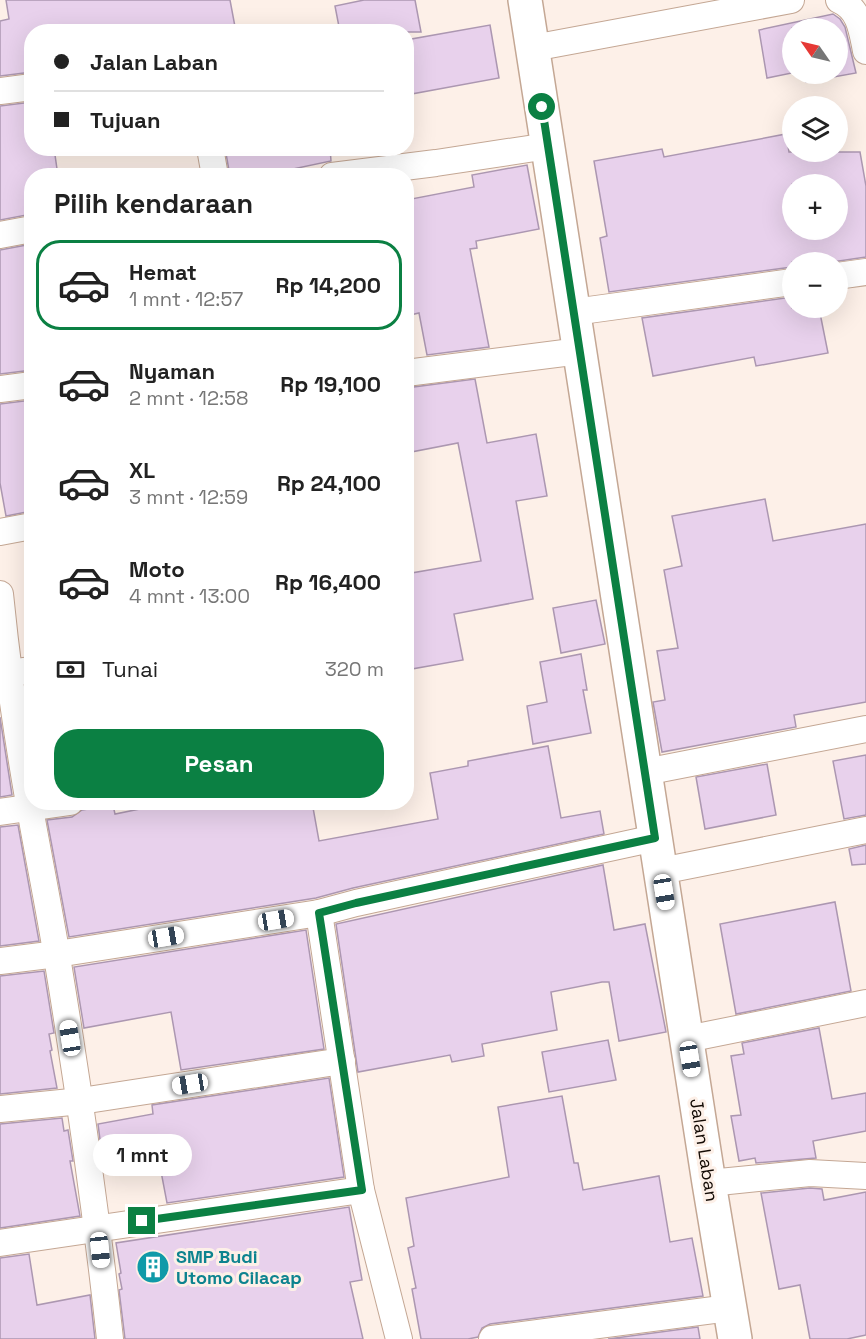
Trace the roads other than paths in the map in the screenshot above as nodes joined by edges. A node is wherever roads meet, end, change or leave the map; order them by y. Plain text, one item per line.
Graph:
1 (525, 0) edge
2 (791, 0) edge
3 (840, 0) edge
4 (533, 48) junction
5 (866, 51) edge
6 (24, 88) edge
7 (0, 91) edge
8 (548, 146) junction
9 (396, 168) edge
10 (24, 230) edge
11 (0, 235) edge
12 (866, 272) edge
13 (848, 274) edge
14 (782, 283) edge
15 (574, 312) junction
16 (580, 351) junction
17 (414, 372) edge
18 (24, 386) edge
19 (0, 389) edge
20 (24, 528) edge
21 (0, 532) edge
22 (0, 594) edge
23 (13, 673) edge
24 (866, 729) edge
25 (24, 760) edge
26 (645, 772) junction
27 (24, 808) edge
28 (31, 810) edge
29 (0, 812) edge
30 (866, 830) edge
31 (655, 838) junction
32 (661, 872) junction
33 (319, 913) junction
34 (57, 954) junction
35 (0, 961) edge
36 (866, 1003) edge
37 (687, 1039) junction
38 (342, 1061) junction
39 (81, 1101) junction
40 (0, 1109) edge
41 (866, 1176) edge
42 (709, 1183) junction
43 (362, 1190) junction
44 (98, 1227) junction
45 (0, 1243) edge
46 (729, 1308) junction
47 (110, 1339) edge
48 (399, 1339) edge
49 (492, 1339) edge
50 (735, 1339) edge

1 - 4 street, Jalan Laban
2 - 4 street
3 - 5 street
4 - 8 street, Jalan Laban
6 - 7 street
8 - 9 street
8 - 15 street, Jalan Laban
10 - 11 street
12 - 13 street
14 - 15 street
15 - 16 street, Jalan Laban
16 - 17 street
16 - 26 street, Jalan Laban
18 - 19 street
20 - 21 street
22 - 23 street
23 - 25 street
24 - 26 street
26 - 31 street, Jalan Laban
27 - 29 street
28 - 34 street
30 - 32 street
31 - 32 street, Jalan Laban
31 - 33 street
32 - 37 street, Jalan Laban
33 - 34 street
33 - 38 street
34 - 35 street
34 - 39 street
36 - 37 street
37 - 42 street, Jalan Laban
38 - 39 street
38 - 43 street
39 - 40 street
39 - 44 street
41 - 42 street
42 - 46 street, Jalan Laban
43 - 44 street
43 - 48 street
44 - 45 street
44 - 47 street
46 - 49 street
46 - 50 street, Jalan Laban

